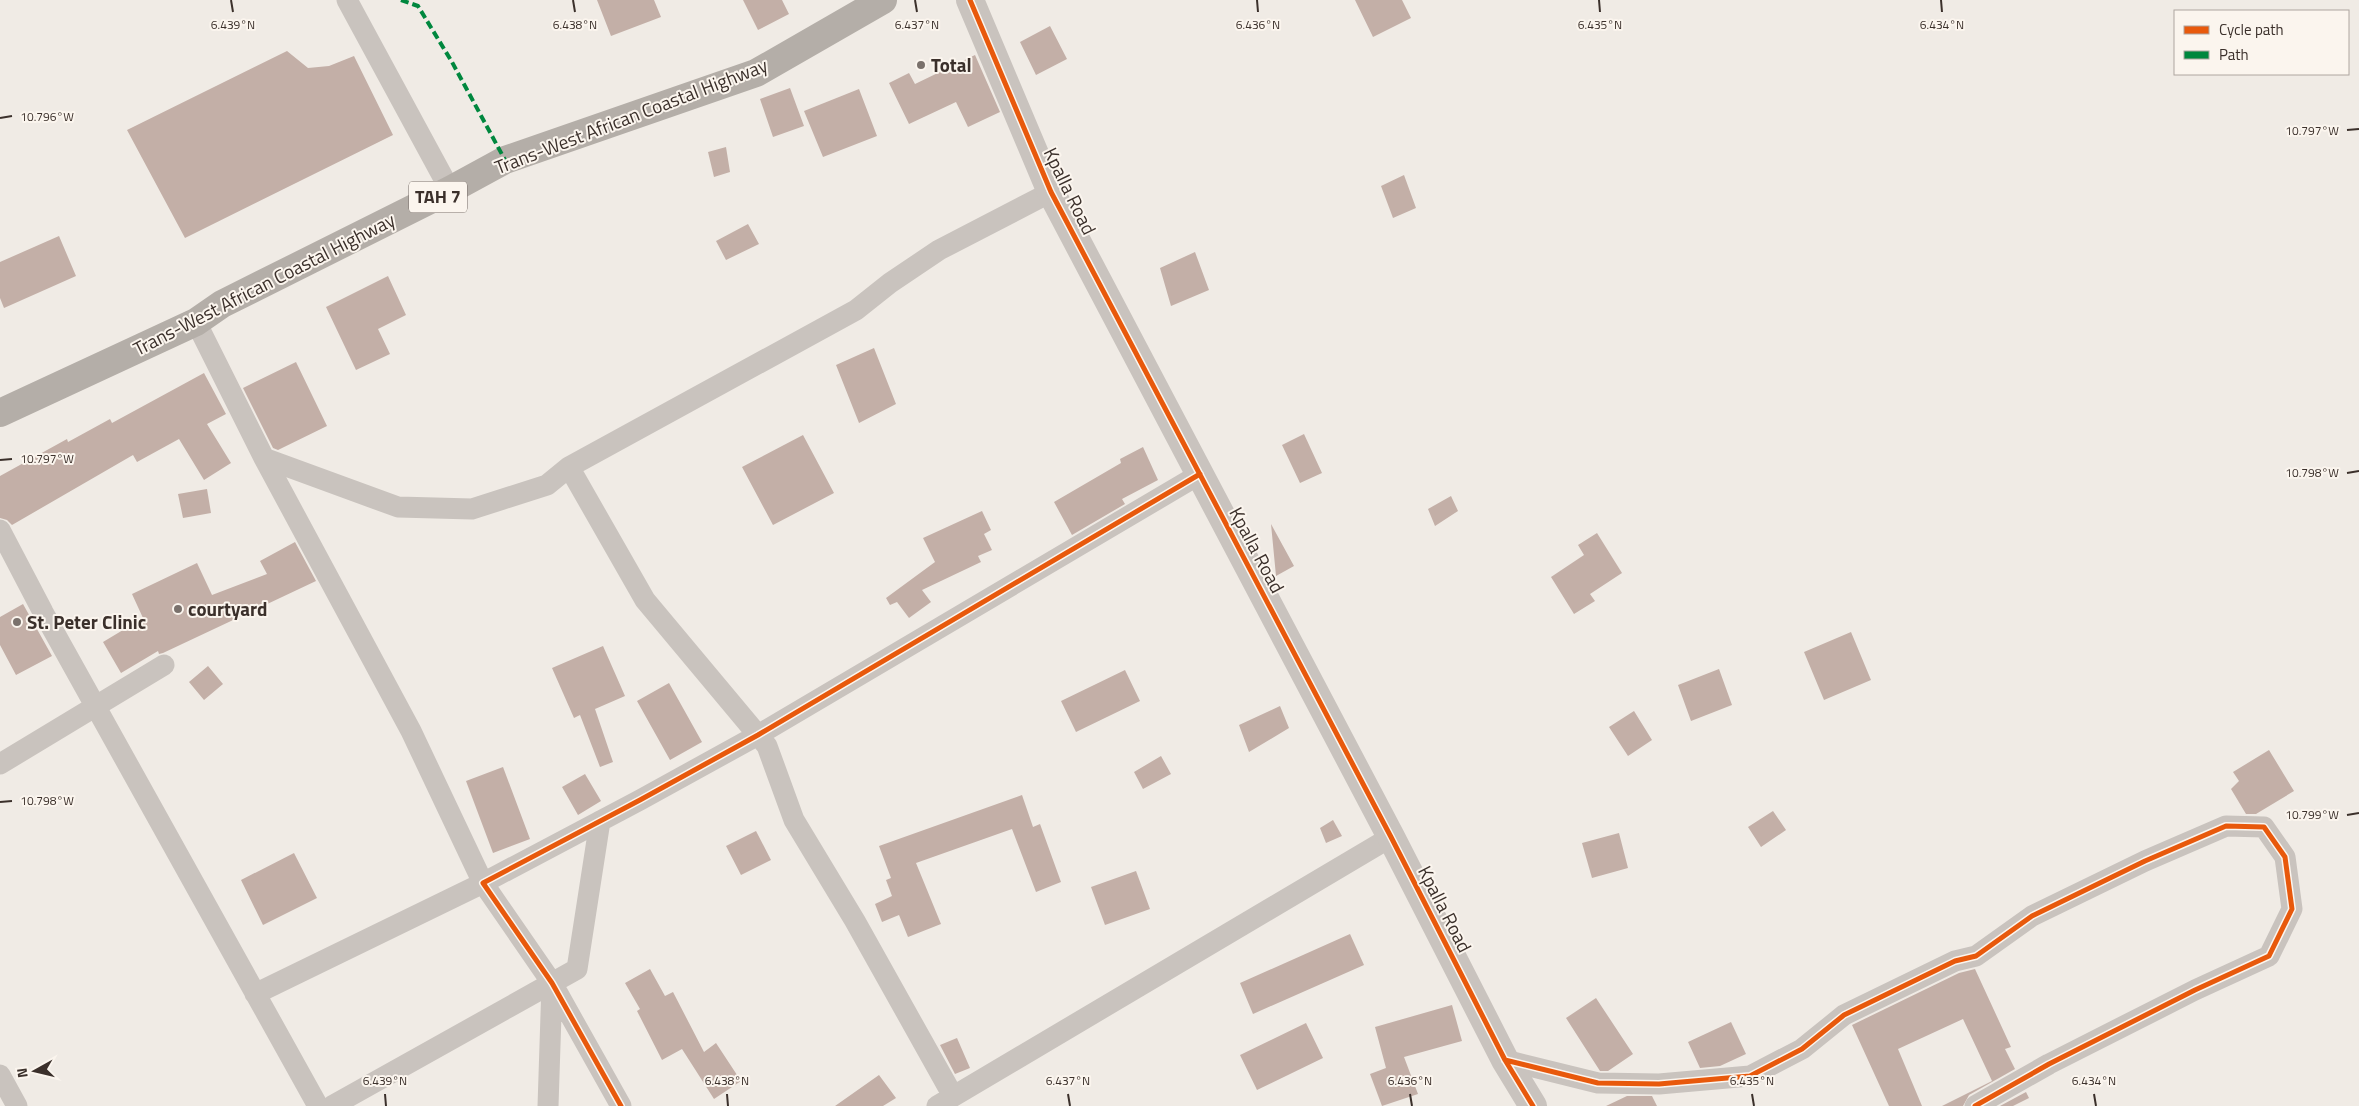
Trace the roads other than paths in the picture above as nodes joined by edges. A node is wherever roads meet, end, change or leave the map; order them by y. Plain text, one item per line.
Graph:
1 (347, 0) edge
2 (883, 0) edge
3 (970, 0) edge
4 (450, 190) junction
5 (1050, 192) junction
6 (196, 322) junction
7 (0, 413) edge
8 (264, 458) junction
9 (569, 467) junction
10 (1200, 474) junction
11 (0, 530) edge
12 (164, 665) dead end
13 (95, 706) junction
14 (758, 734) junction
15 (0, 764) edge
16 (600, 821) junction
17 (1391, 837) junction
18 (482, 883) junction
19 (552, 983) junction
20 (255, 994) junction
21 (1505, 1060) junction
22 (0, 1074) edge
23 (945, 1101) edge
24 (17, 1106) edge
25 (318, 1106) edge
26 (332, 1106) edge
27 (548, 1106) edge
28 (621, 1106) edge
29 (1533, 1106) edge
30 (1975, 1106) edge

1 - 4 street
2 - 4 highway, Trans-West African Coastal Highway / TAH 7
3 - 5 street, Kpalla Road
4 - 6 highway, Trans-West African Coastal Highway / TAH 7
5 - 9 street
5 - 10 street, Kpalla Road
6 - 7 highway, Trans-West African Coastal Highway / TAH 7
6 - 8 street
8 - 9 street
8 - 18 street
9 - 14 street
10 - 14 street
10 - 17 street, Kpalla Road
11 - 13 street
12 - 13 street
13 - 15 street
13 - 20 street
14 - 16 street
14 - 23 street
16 - 18 street
16 - 19 street
17 - 21 street, Kpalla Road
17 - 23 street
18 - 19 street
18 - 20 street
19 - 26 street
19 - 27 street
19 - 28 street
20 - 25 street
21 - 29 street, Kpalla Road
21 - 30 street
22 - 24 street

